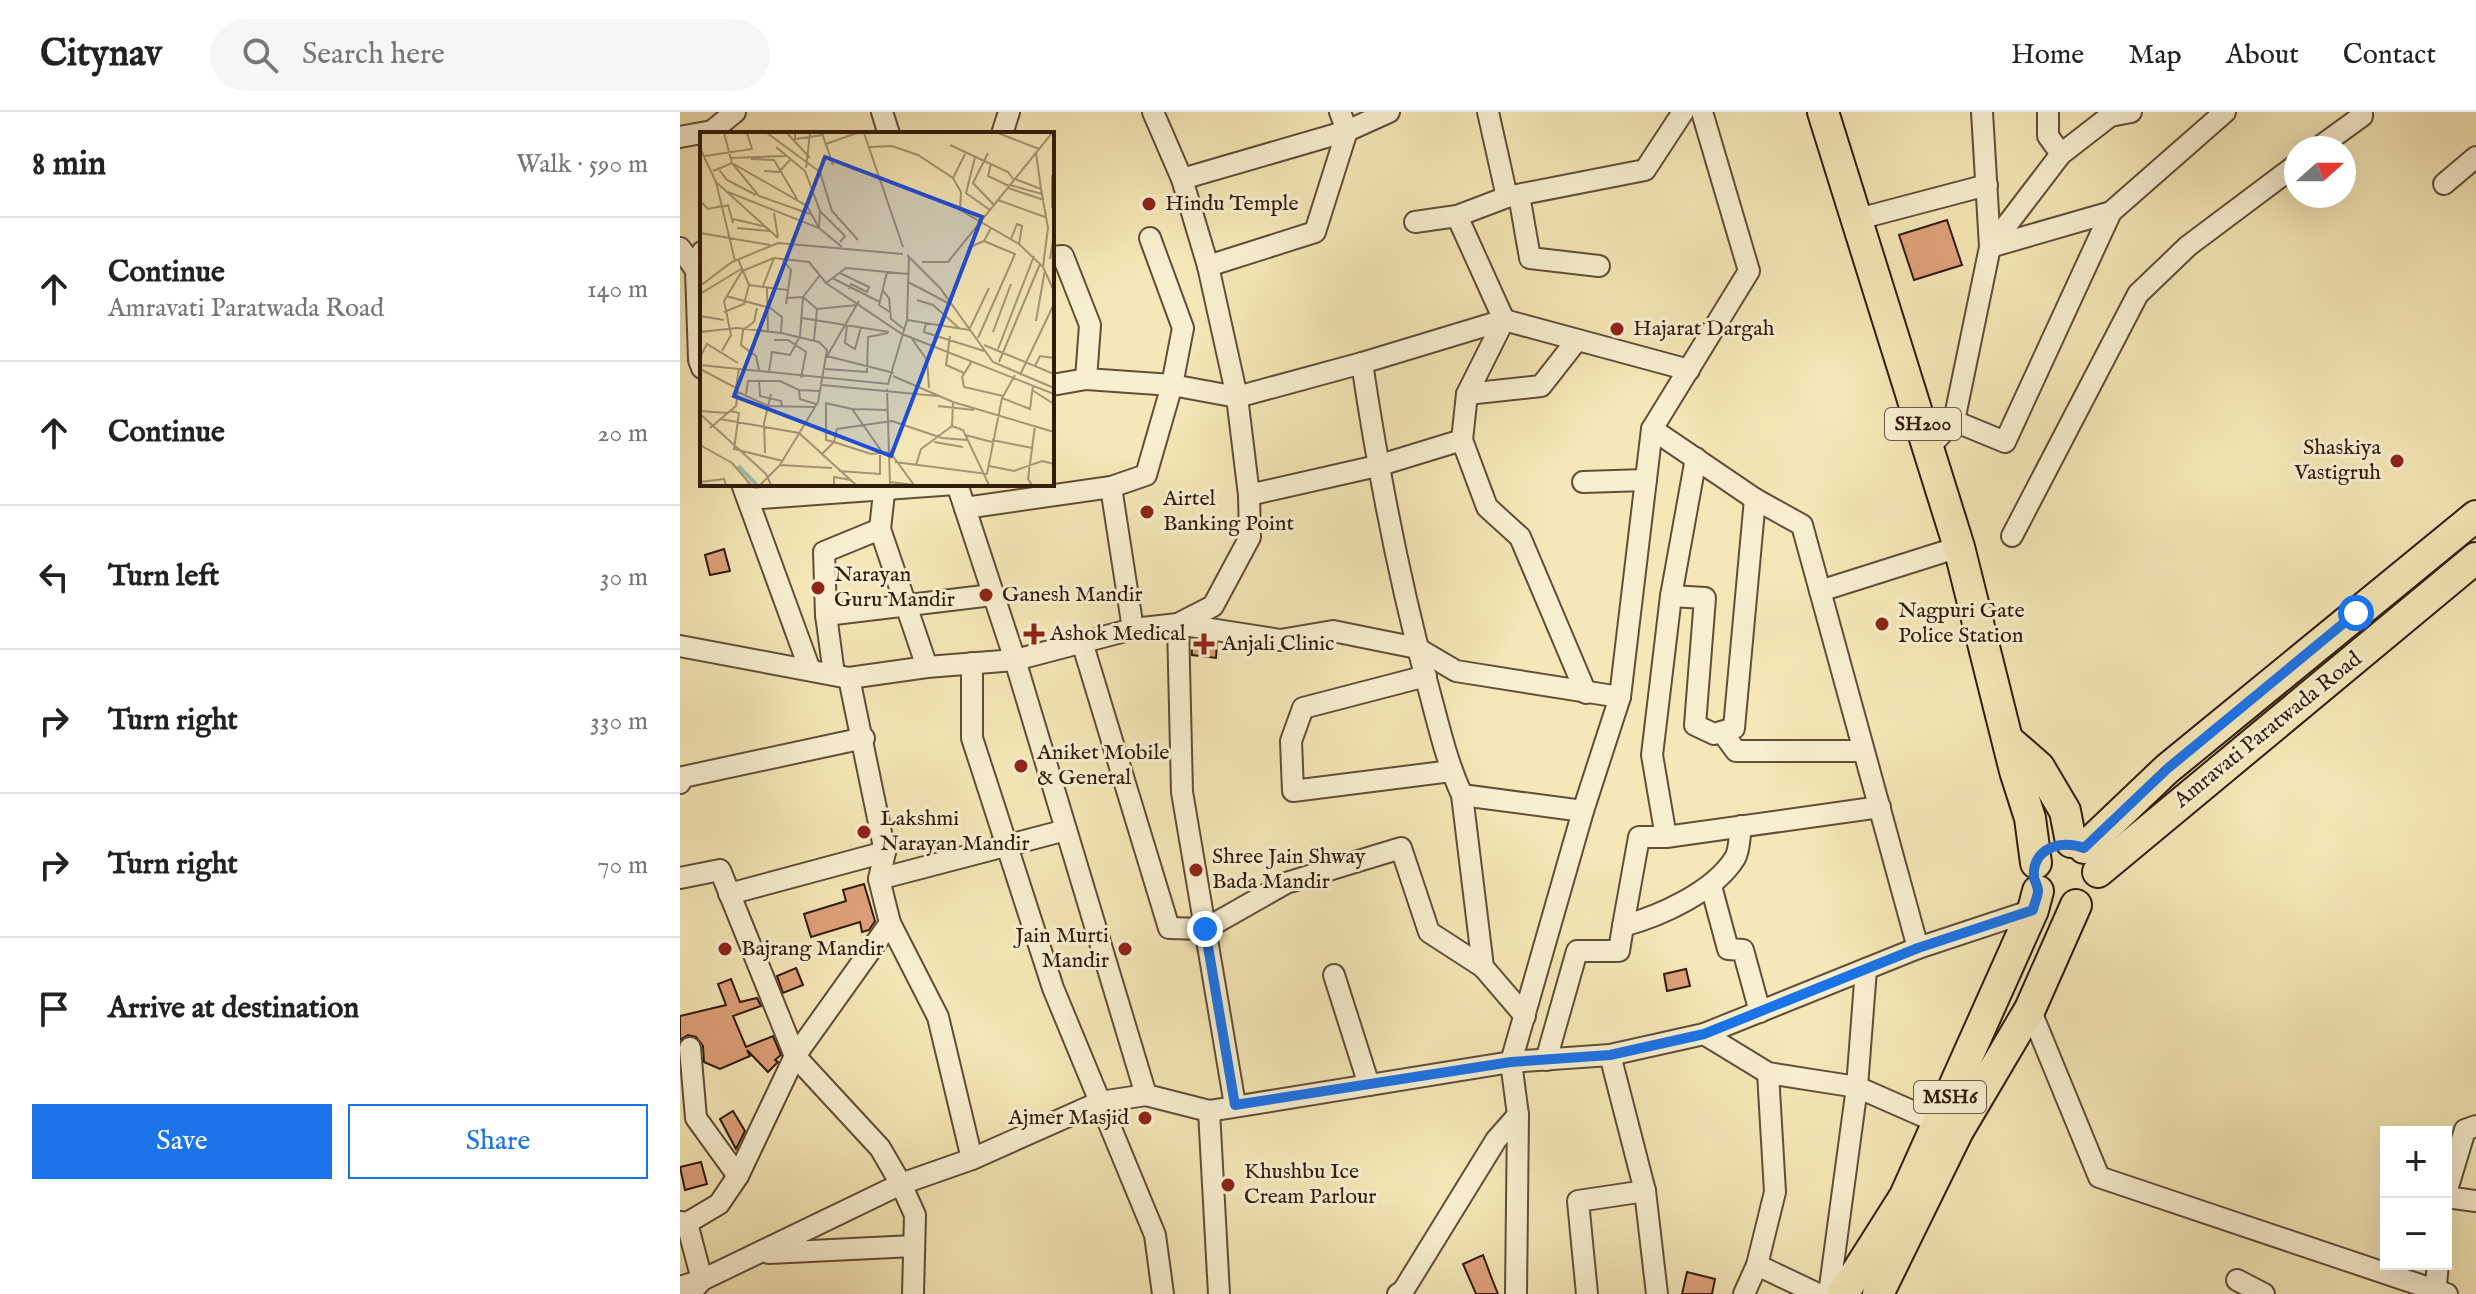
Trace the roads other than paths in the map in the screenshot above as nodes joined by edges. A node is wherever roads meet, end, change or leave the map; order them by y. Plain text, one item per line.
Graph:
1 (735, 112) edge
2 (882, 112) edge
3 (1009, 112) edge
4 (1153, 112) edge
5 (1389, 112) edge
6 (1488, 112) edge
7 (1683, 112) edge
8 (1702, 112) edge
9 (1823, 112) edge
10 (1982, 112) edge
11 (2048, 112) edge
12 (2225, 112) edge
13 (2362, 112) edge
14 (2117, 113) edge
15 (1343, 122) edge
16 (712, 132) edge
17 (888, 132) edge
18 (1003, 132) edge
19 (700, 134) edge
20 (2334, 136) edge
21 (680, 137) edge
22 (2061, 154) junction
23 (2476, 157) edge
24 (2284, 174) edge
25 (1182, 179) junction
26 (2444, 184) dead end
27 (1987, 185) junction
28 (1513, 196) junction
29 (2111, 212) junction
30 (1457, 216) junction
31 (1858, 219) junction
32 (1415, 222) dead end
33 (1150, 238) dead end
34 (1990, 247) junction
35 (680, 248) edge
36 (1054, 257) edge
37 (699, 261) edge
38 (1208, 266) junction
39 (1599, 266) dead end
40 (1504, 320) junction
41 (1577, 340) junction
42 (696, 362) edge
43 (1362, 363) junction
44 (1689, 370) junction
45 (1086, 379) junction
46 (1054, 385) edge
47 (1172, 385) junction
48 (1467, 394) junction
49 (1237, 397) junction
50 (1954, 421) junction
51 (1652, 429) junction
52 (1462, 440) junction
53 (1930, 446) junction
54 (1696, 458) junction
55 (1377, 466) junction
56 (1646, 480) junction
57 (1583, 482) dead end
58 (885, 486) edge
59 (957, 486) edge
60 (1111, 487) junction
61 (745, 491) edge
62 (1249, 495) junction
63 (1755, 499) junction
64 (965, 508) junction
65 (2476, 516) edge
66 (880, 529) junction
67 (2012, 536) dead end
68 (1959, 547) junction
69 (2476, 558) edge
70 (1820, 591) junction
71 (992, 595) junction
72 (1671, 596) junction
73 (906, 605) junction
74 (826, 615) junction
75 (1178, 624) junction
76 (1133, 629) junction
77 (1082, 642) junction
78 (680, 646) edge
79 (1417, 648) junction
80 (1015, 660) junction
81 (972, 663) junction
82 (927, 667) junction
83 (810, 670) junction
84 (842, 676) junction
85 (1426, 676) junction
86 (1586, 693) junction
87 (1620, 697) junction
88 (1722, 732) junction
89 (864, 738) junction
90 (2008, 740) junction
91 (1863, 751) junction
92 (1451, 771) junction
93 (680, 783) edge
94 (1462, 795) junction
95 (1880, 807) junction
96 (1583, 811) junction
97 (1741, 826) junction
98 (1066, 830) junction
99 (1666, 837) junction
100 (1007, 845) junction
101 (885, 852) junction
102 (2084, 854) junction
103 (680, 878) edge
104 (879, 879) junction
105 (1711, 886) junction
106 (2036, 888) junction
107 (729, 894) junction
108 (2076, 905) junction
109 (890, 923) junction
110 (1623, 926) junction
111 (1205, 929) junction
112 (1918, 948) junction
113 (1483, 967) junction
114 (1866, 969) junction
115 (1334, 975) dead end
116 (2030, 1009) junction
117 (1760, 1012) junction
118 (1525, 1016) junction
119 (1704, 1034) junction
120 (690, 1048) dead end
121 (1610, 1055) junction
122 (795, 1056) junction
123 (1546, 1060) junction
124 (1511, 1062) junction
125 (1768, 1073) junction
126 (1369, 1085) junction
127 (1857, 1087) junction
128 (1146, 1095) junction
129 (1100, 1102) junction
130 (1235, 1105) junction
131 (1209, 1111) junction
132 (1518, 1115) junction
133 (2476, 1126) edge
134 (1948, 1127) junction
135 (972, 1159) junction
136 (2452, 1174) edge
137 (738, 1176) junction
138 (901, 1184) junction
139 (1645, 1191) junction
140 (2452, 1196) edge
141 (2476, 1201) edge
142 (683, 1223) edge
143 (914, 1246) junction
144 (757, 1254) junction
145 (1757, 1265) junction
146 (2438, 1270) edge
147 (2237, 1280) dead end
148 (680, 1287) edge
149 (696, 1287) edge
150 (2439, 1293) edge
151 (913, 1294) edge
152 (1163, 1294) edge
153 (1219, 1294) edge
154 (1398, 1294) edge
155 (1516, 1294) edge
156 (1587, 1294) edge
157 (1657, 1294) edge
158 (1744, 1294) edge
159 (1818, 1294) edge
160 (1829, 1294) edge
161 (1843, 1294) edge
162 (1878, 1294) edge
163 (2264, 1294) edge

1 - 16 street
2 - 17 street
3 - 18 street
4 - 25 street
5 - 15 street
6 - 28 street
7 - 28 street
8 - 44 street
9 - 31 main road, SH200
10 - 27 street
11 - 22 street
12 - 29 street
13 - 20 street
14 - 22 street
15 - 25 street
15 - 38 street
19 - 21 street
22 - 34 street
23 - 26 street
24 - 67 street
25 - 38 street
27 - 31 street
27 - 34 street
28 - 30 street
28 - 39 street
29 - 34 street
29 - 50 street
30 - 32 street
30 - 40 street
31 - 53 main road, SH200
33 - 47 street
34 - 50 street
35 - 37 street
36 - 45 street
37 - 42 street
38 - 49 street
40 - 41 street
40 - 43 street
40 - 48 street
41 - 44 street
41 - 48 street
43 - 49 street
43 - 55 street
44 - 51 street
45 - 46 street
45 - 47 street
47 - 49 street
47 - 60 street
48 - 52 street
49 - 62 street
50 - 53 street
51 - 54 street
51 - 56 street
52 - 55 street
52 - 86 street
53 - 68 main road, SH200
54 - 63 street
54 - 72 street
55 - 62 street
55 - 79 street
56 - 57 street
56 - 87 street
58 - 61 street
58 - 66 street
59 - 64 street
60 - 64 street
60 - 76 street
61 - 83 street
62 - 75 street
63 - 70 street
63 - 88 street
64 - 71 street
65 - 102 main road, Amravati Paratwada Road
66 - 73 street
66 - 74 street
68 - 70 street
68 - 90 main road, SH200
69 - 102 main road, Amravati Paratwada Road
70 - 91 street
71 - 73 street
71 - 80 street
72 - 88 street
72 - 99 street
73 - 74 street
73 - 82 street
74 - 84 street
75 - 76 street
75 - 79 street
75 - 111 street
76 - 77 street
77 - 80 street
77 - 111 street
78 - 83 street
79 - 85 street
79 - 86 street
80 - 81 street
80 - 98 street
81 - 82 street
81 - 100 street
82 - 84 street
83 - 84 street
84 - 89 street
85 - 92 street
85 - 92 street
86 - 87 street
87 - 96 street
88 - 91 street
89 - 93 street
89 - 101 street
90 - 102 main road
90 - 106 main road, SH200
91 - 95 street
92 - 94 street
94 - 96 street
94 - 113 street
95 - 97 street
95 - 112 street
96 - 118 street
97 - 99 street
97 - 105 street
98 - 100 street
98 - 128 street
99 - 110 street
100 - 104 street
100 - 129 street
101 - 104 street
101 - 107 street
102 - 106 main road
102 - 108 main road
103 - 107 street
104 - 109 street
105 - 110 street
105 - 117 street
106 - 108 main road
106 - 112 street
106 - 134 main road, MSH6
107 - 122 street
108 - 116 main road, MSH6
109 - 122 street
109 - 135 street
110 - 123 street
111 - 113 street
111 - 130 street
112 - 114 street
113 - 118 street
114 - 117 street
114 - 127 street
115 - 126 street
116 - 134 main road, MSH6
116 - 150 street
117 - 119 street
118 - 124 street
119 - 121 street
119 - 125 street
120 - 137 street
121 - 123 street
121 - 139 street
122 - 137 street
122 - 138 street
123 - 124 street
124 - 126 street
124 - 132 street
125 - 127 street
125 - 145 street
126 - 130 street
127 - 134 street
127 - 160 street
128 - 129 street
128 - 131 street
129 - 135 street
129 - 152 street
130 - 131 street
131 - 153 street
132 - 154 street
132 - 155 street
133 - 136 street
134 - 161 main road, MSH6
134 - 162 main road, MSH6
135 - 138 street
137 - 142 street
138 - 143 street
138 - 144 street
139 - 156 street
139 - 157 street
140 - 141 street
142 - 149 street
143 - 144 street
143 - 151 street
144 - 149 street
145 - 158 street
145 - 159 street
146 - 150 street
147 - 163 street
148 - 149 street

